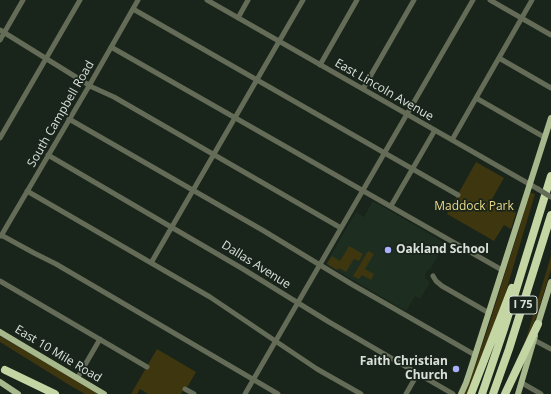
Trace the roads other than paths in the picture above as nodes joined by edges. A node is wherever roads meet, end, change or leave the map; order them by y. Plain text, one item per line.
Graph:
1 (23, 0) edge
2 (80, 0) edge
3 (138, 0) edge
4 (207, 0) edge
5 (248, 0) edge
6 (303, 0) edge
7 (357, 0) edge
8 (414, 0) edge
9 (473, 0) edge
10 (490, 0) edge
11 (532, 0) edge
12 (133, 9) junction
13 (238, 18) junction
14 (522, 18) junction
15 (2, 31) edge
16 (551, 35) edge
17 (0, 40) edge
18 (279, 41) junction
19 (111, 47) junction
20 (46, 58) junction
21 (499, 58) junction
22 (320, 64) junction
23 (257, 80) junction
24 (89, 86) junction
25 (551, 88) edge
26 (363, 89) junction
27 (476, 98) junction
28 (407, 114) junction
29 (235, 118) junction
30 (551, 118) edge
31 (69, 119) junction
32 (435, 130) junction
33 (544, 137) junction
34 (0, 138) edge
35 (452, 140) junction
36 (384, 153) junction
37 (214, 154) junction
38 (48, 155) junction
39 (412, 168) junction
40 (551, 176) edge
41 (530, 184) junction
42 (193, 190) junction
43 (363, 190) junction
44 (27, 191) junction
45 (458, 195) dead end
46 (551, 197) edge
47 (390, 206) junction
48 (551, 215) edge
49 (172, 227) junction
50 (341, 228) junction
51 (1, 236) edge
52 (526, 257) junction
53 (151, 263) junction
54 (320, 265) junction
55 (502, 270) junction
56 (433, 276) dead end
57 (0, 281) edge
58 (551, 282) edge
59 (549, 296) edge
60 (298, 303) junction
61 (489, 312) junction
62 (538, 324) junction
63 (1, 333) edge
64 (100, 339) junction
65 (534, 340) junction
66 (275, 341) junction
67 (551, 349) edge
68 (475, 355) junction
69 (146, 367) dead end
70 (2, 369) edge
71 (418, 373) junction
72 (78, 377) junction
73 (253, 380) junction
74 (0, 382) edge
75 (522, 383) junction
76 (185, 389) dead end
77 (18, 394) edge
78 (43, 394) edge
79 (55, 394) edge
80 (104, 394) edge
81 (194, 394) edge
82 (245, 394) edge
83 (278, 394) edge
84 (361, 394) edge
85 (406, 394) edge
86 (453, 394) edge
87 (461, 394) edge
88 (471, 394) edge
89 (482, 394) edge
90 (493, 394) edge
91 (505, 394) edge
92 (518, 394) edge
93 (541, 394) edge

1 - 15 street
2 - 20 street
3 - 12 street, South Campbell Road
4 - 13 street, East Lincoln Avenue
5 - 13 street
6 - 18 street
7 - 22 street
8 - 26 street
9 - 28 street
10 - 14 street
11 - 14 street
12 - 19 street, South Campbell Road
12 - 23 street
13 - 18 street, East Lincoln Avenue
14 - 16 street
14 - 21 street
15 - 17 street
15 - 20 street
18 - 22 street, East Lincoln Avenue
18 - 23 street
19 - 24 street, South Campbell Road
19 - 29 street
20 - 24 street
20 - 34 street
21 - 25 street
21 - 27 street
22 - 26 street, East Lincoln Avenue
23 - 29 street
23 - 36 street
24 - 31 street, South Campbell Road
24 - 37 street
26 - 28 street, East Lincoln Avenue
27 - 33 street
27 - 35 street
28 - 32 street, East Lincoln Avenue
28 - 36 street
29 - 37 street
29 - 43 street
30 - 33 main road
31 - 38 street, South Campbell Road
31 - 42 street
32 - 35 street, East Lincoln Avenue
32 - 39 street
33 - 41 main road
35 - 41 street, East Lincoln Avenue
36 - 39 street
36 - 43 street
37 - 42 street
37 - 50 street
38 - 44 street, South Campbell Road
38 - 49 street, Dallas Avenue
39 - 45 street
39 - 47 street
40 - 52 highway, I 75
41 - 46 street, East Lincoln Avenue, bridge
41 - 55 main road
42 - 49 street
42 - 54 street
43 - 47 street
43 - 50 street
44 - 51 street, South Campbell Road
44 - 53 street
47 - 55 street
48 - 90 highway, I 75
49 - 53 street
49 - 60 street, Dallas Avenue
50 - 54 street
51 - 73 street
52 - 88 highway
52 - 89 highway, I 75
53 - 66 street
54 - 60 street
54 - 68 street
55 - 61 main road
56 - 61 street
57 - 64 street
58 - 59 main road
59 - 62 main road
60 - 66 street
60 - 71 street, Dallas Avenue
61 - 68 main road
62 - 65 main road
62 - 91 highway
63 - 72 main road, East 10 Mile Road
64 - 69 street
64 - 72 street
65 - 67 street
65 - 75 main road
66 - 73 street
66 - 84 street
68 - 87 main road
70 - 78 highway
70 - 79 highway
71 - 85 street
71 - 86 street, Dallas Avenue
72 - 80 main road, East 10 Mile Road
73 - 82 street
73 - 83 street
74 - 77 main road
75 - 92 main road
75 - 93 street
76 - 81 street

